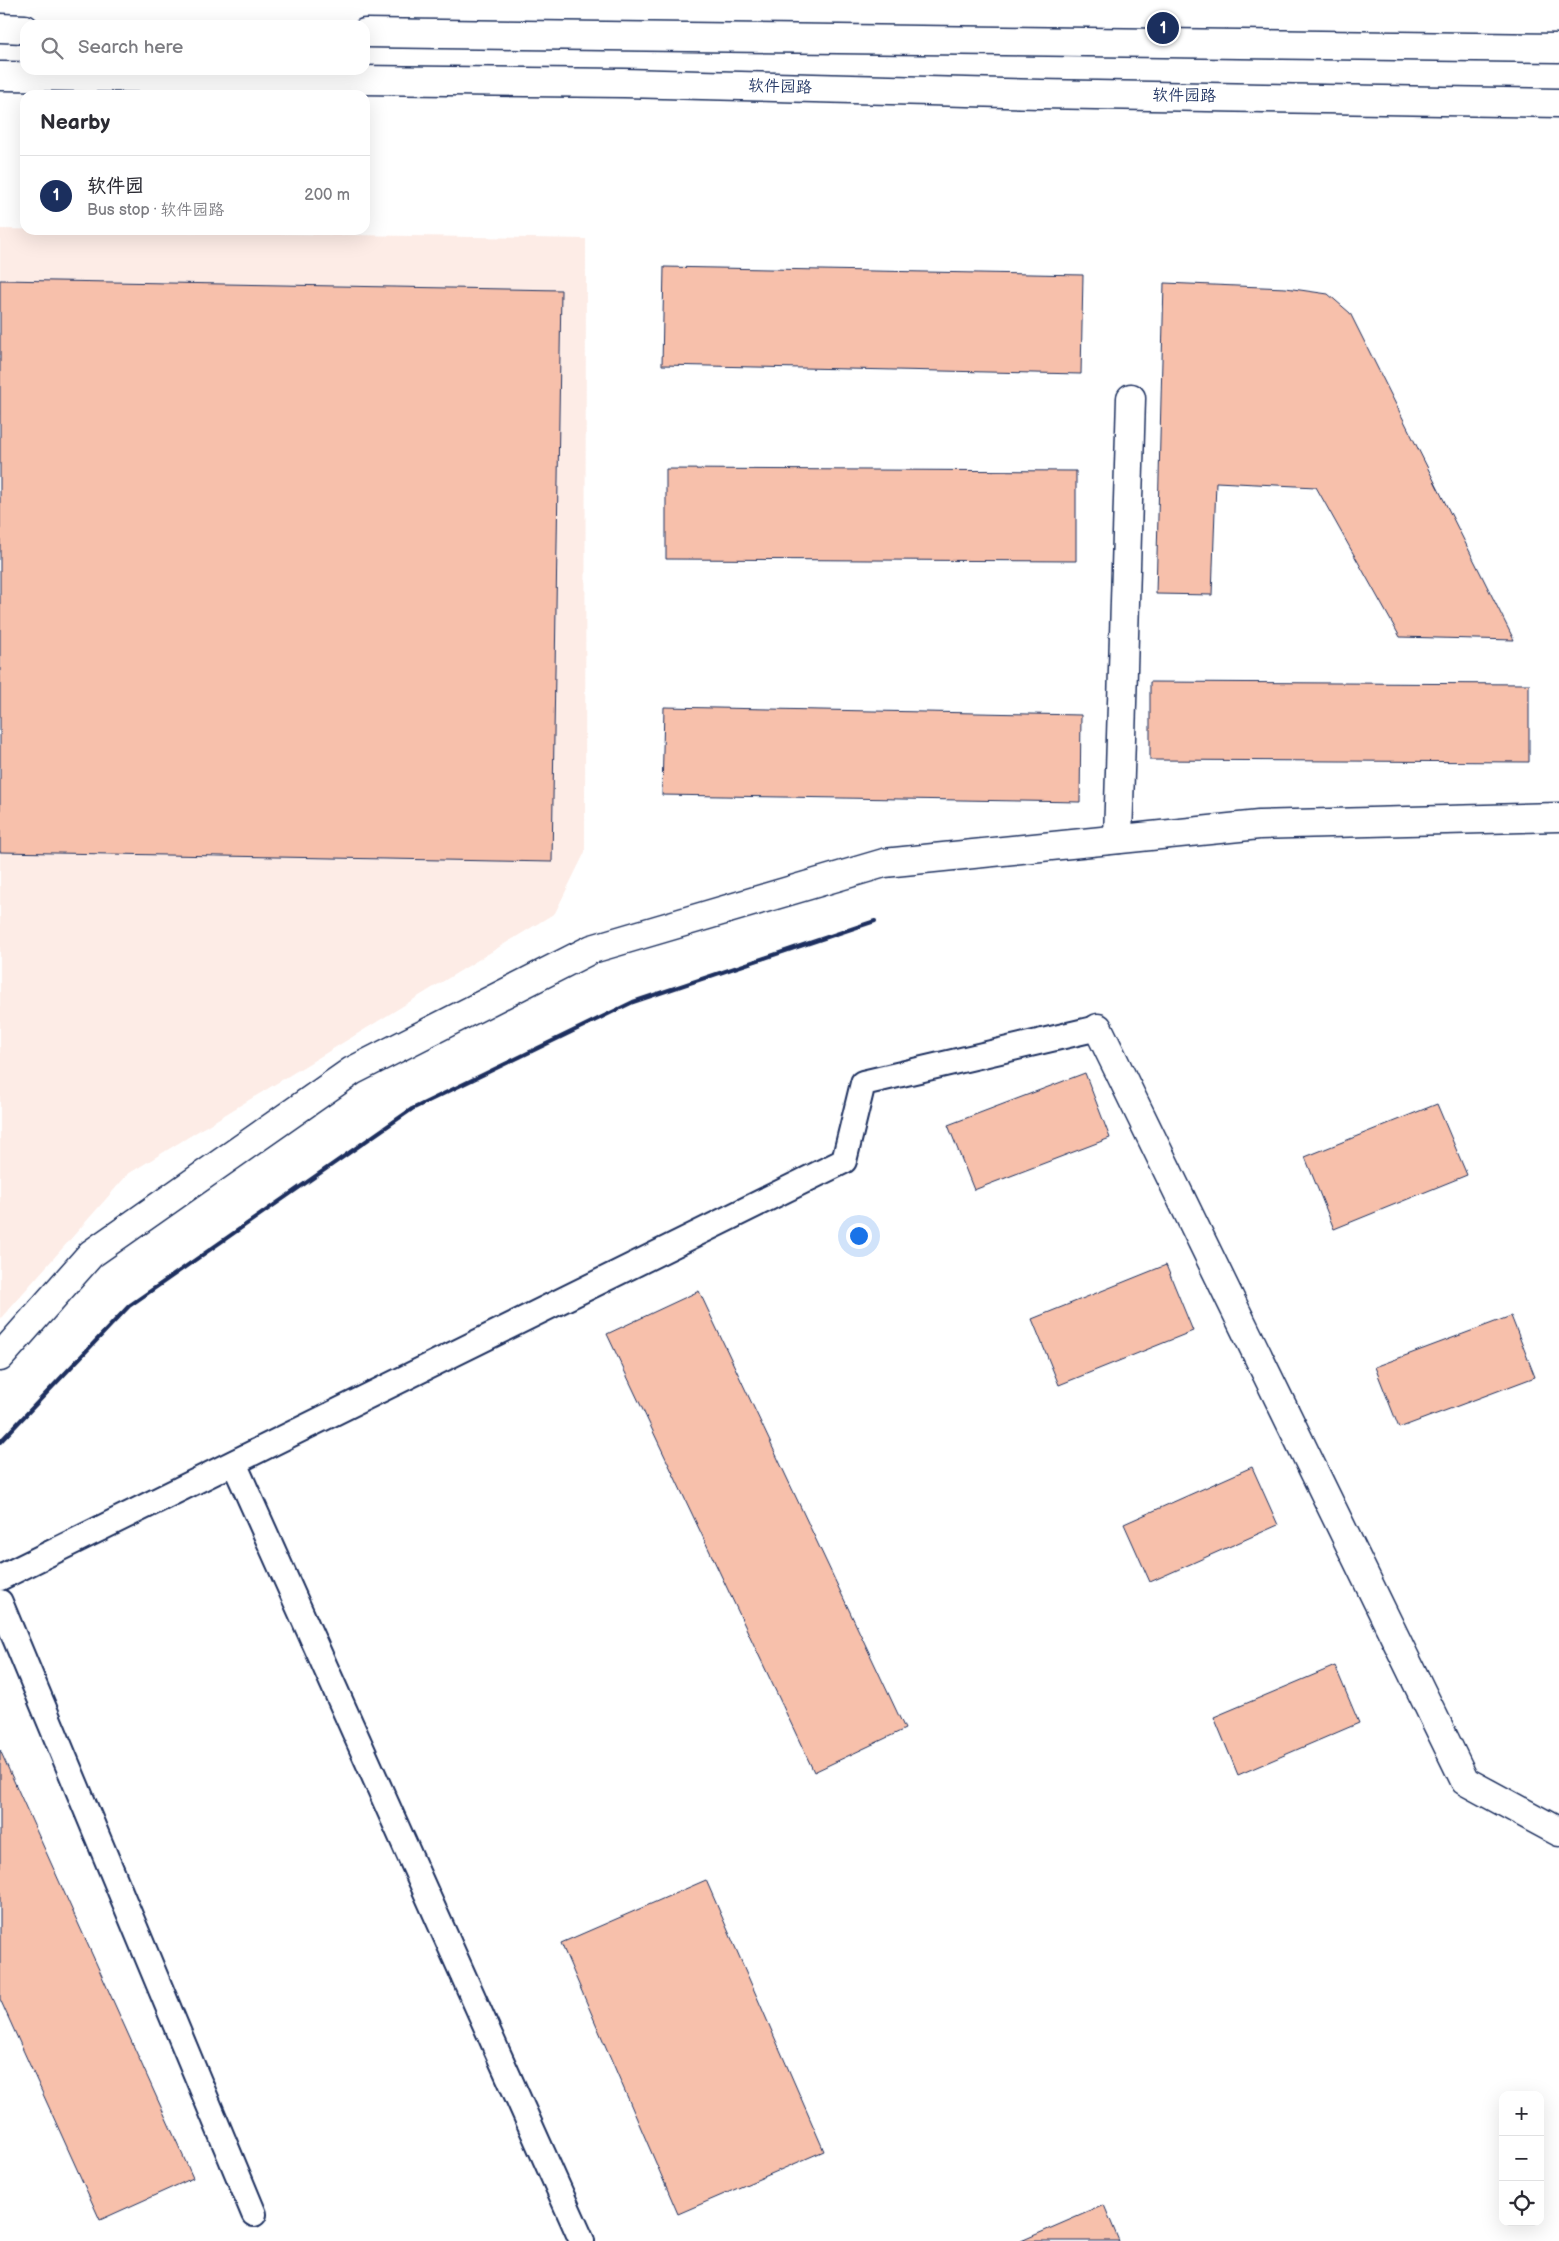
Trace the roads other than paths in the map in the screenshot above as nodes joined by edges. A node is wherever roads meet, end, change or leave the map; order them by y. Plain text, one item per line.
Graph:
1 (0, 28) edge
2 (20, 29) edge
3 (370, 33) edge
4 (1559, 48) edge
5 (0, 76) edge
6 (1559, 103) edge
7 (1131, 398) dead end
8 (1559, 817) edge
9 (1118, 839) junction
10 (1098, 1028) joint
11 (0, 1357) edge
12 (234, 1463) junction
13 (0, 1578) edge
14 (0, 1602) edge
15 (1559, 1832) edge
16 (254, 2214) dead end
17 (582, 2241) edge

1 - 2 street
3 - 4 street
5 - 6 street, 软件园路
7 - 9 street
8 - 9 street
9 - 11 street
10 - 12 lane
10 - 15 street
12 - 13 lane
12 - 17 lane
14 - 16 lane

